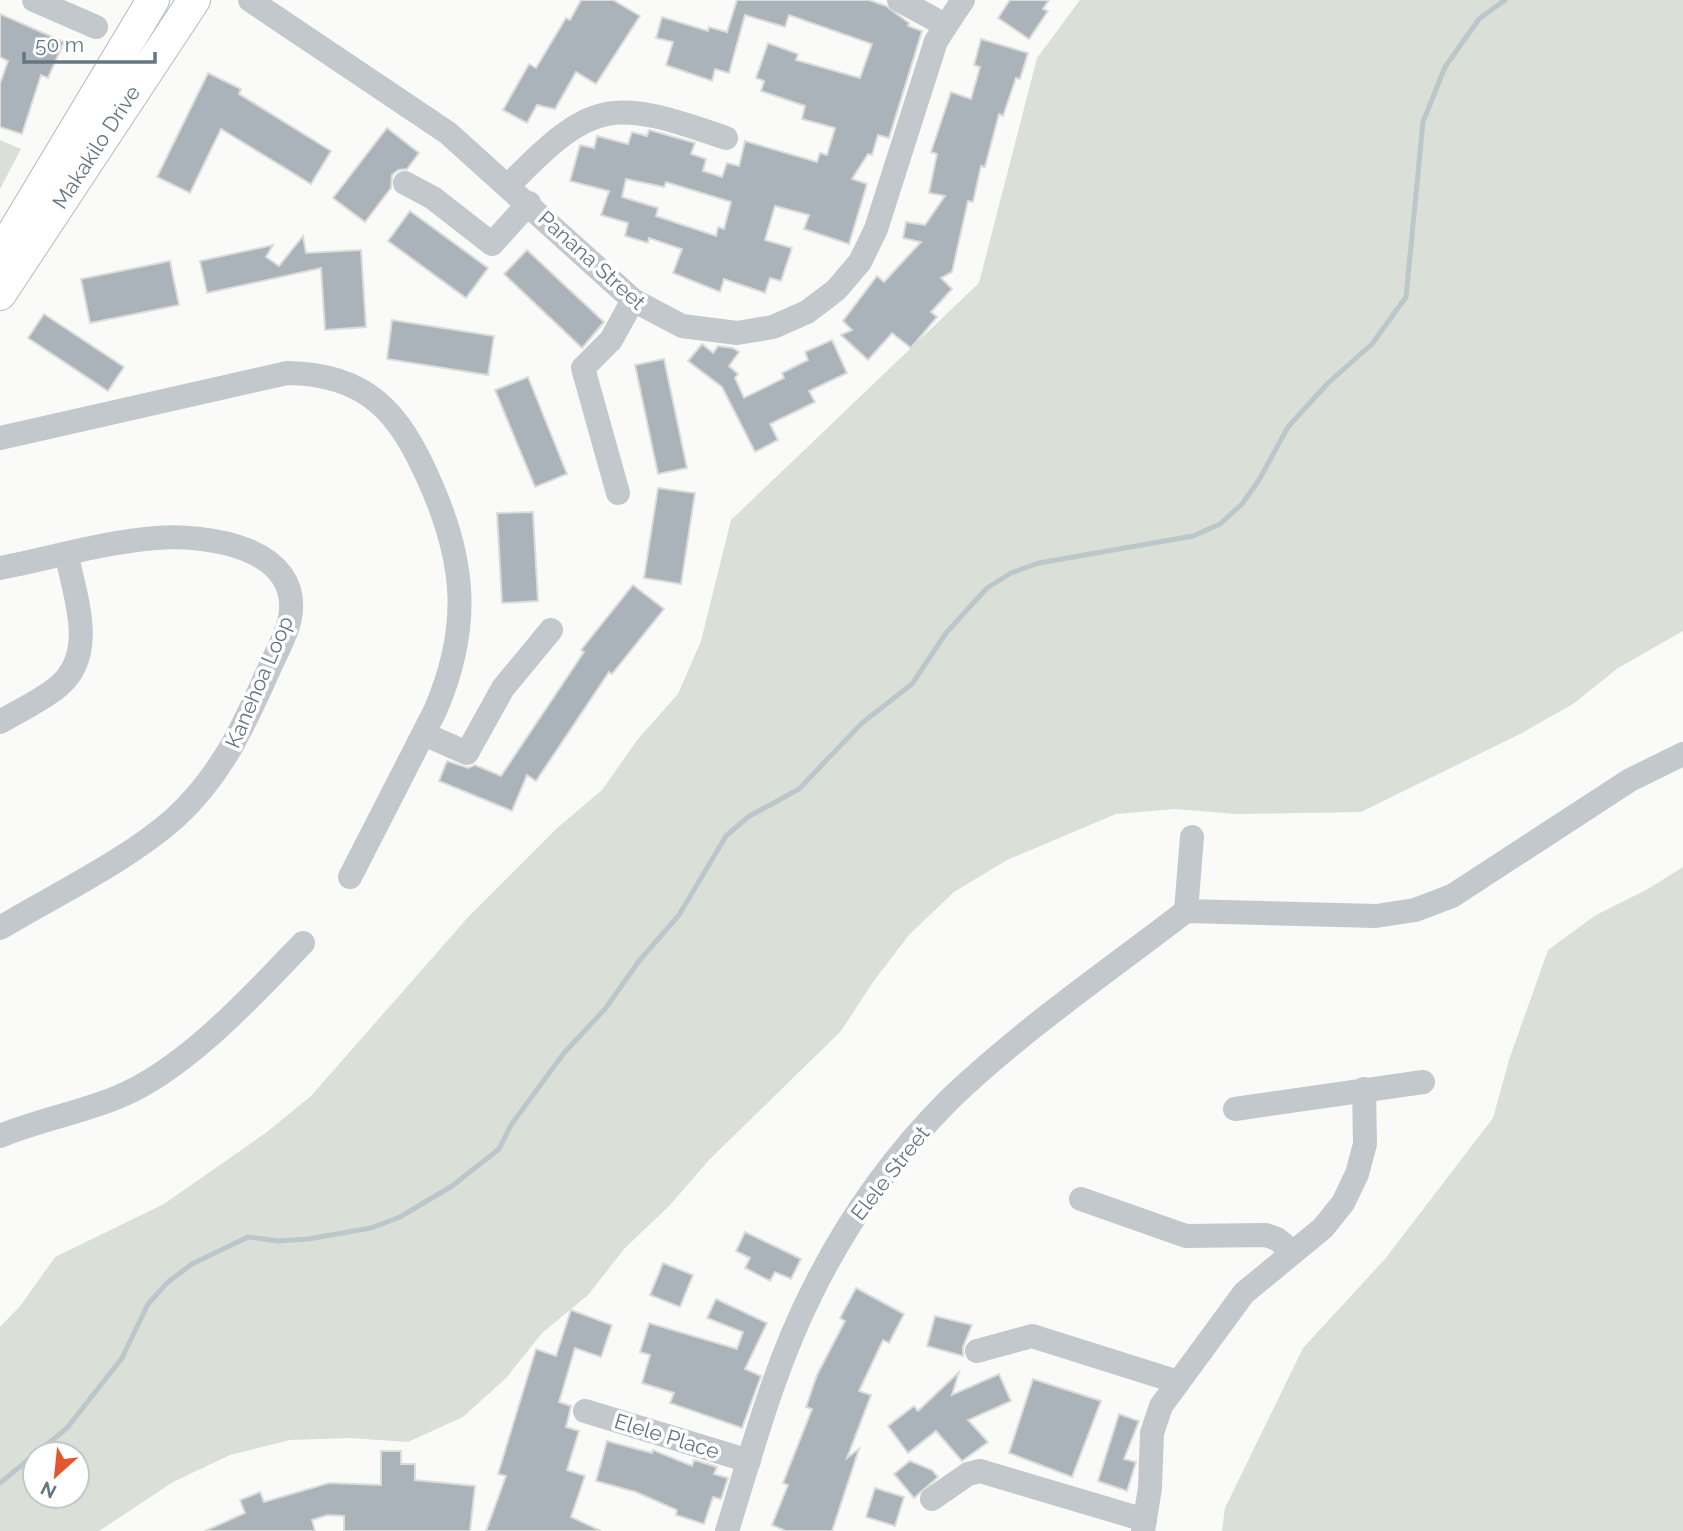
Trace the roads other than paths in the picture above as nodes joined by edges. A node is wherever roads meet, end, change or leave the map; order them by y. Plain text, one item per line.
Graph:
1 (34, 0) edge
2 (153, 0) edge
3 (194, 0) edge
4 (250, 0) edge
5 (899, 0) edge
6 (962, 0) edge
7 (944, 25) junction
8 (96, 27) dead end
9 (726, 138) dead end
10 (405, 183) dead end
11 (509, 185) junction
12 (529, 203) junction
13 (0, 255) edge
14 (0, 294) edge
15 (633, 300) junction
16 (0, 438) edge
17 (618, 493) dead end
18 (67, 556) junction
19 (0, 568) edge
20 (551, 630) dead end
21 (0, 722) edge
22 (424, 734) junction
23 (1683, 754) edge
24 (1192, 837) dead end
25 (351, 877) dead end
26 (1186, 911) junction
27 (0, 928) edge
28 (303, 943) dead end
29 (1423, 1082) dead end
30 (1364, 1089) junction
31 (1236, 1109) dead end
32 (0, 1136) edge
33 (1081, 1199) dead end
34 (1293, 1252) junction
35 (976, 1350) dead end
36 (1178, 1382) junction
37 (584, 1411) dead end
38 (749, 1461) junction
39 (932, 1499) dead end
40 (1144, 1526) edge
41 (727, 1531) edge

1 - 8 street
2 - 13 main road, Makakilo Drive
3 - 14 main road, Makakilo Drive
4 - 11 street, Panana Street
5 - 7 street
6 - 7 street, Panana Street
7 - 15 street, Panana Street
9 - 11 street
10 - 12 street
11 - 12 street, Panana Street
12 - 15 street, Panana Street
15 - 17 street
16 - 22 street
18 - 19 street, Kanehoa Loop
18 - 21 street
18 - 27 street, Kanehoa Loop
20 - 22 street
22 - 25 street
23 - 26 street
24 - 26 street
26 - 38 street, Elele Street
28 - 32 street
29 - 30 street
30 - 31 street
30 - 34 street
33 - 34 street
34 - 36 street
35 - 36 street
36 - 40 street
37 - 38 street, Elele Place
38 - 41 street, Elele Street
39 - 40 street

